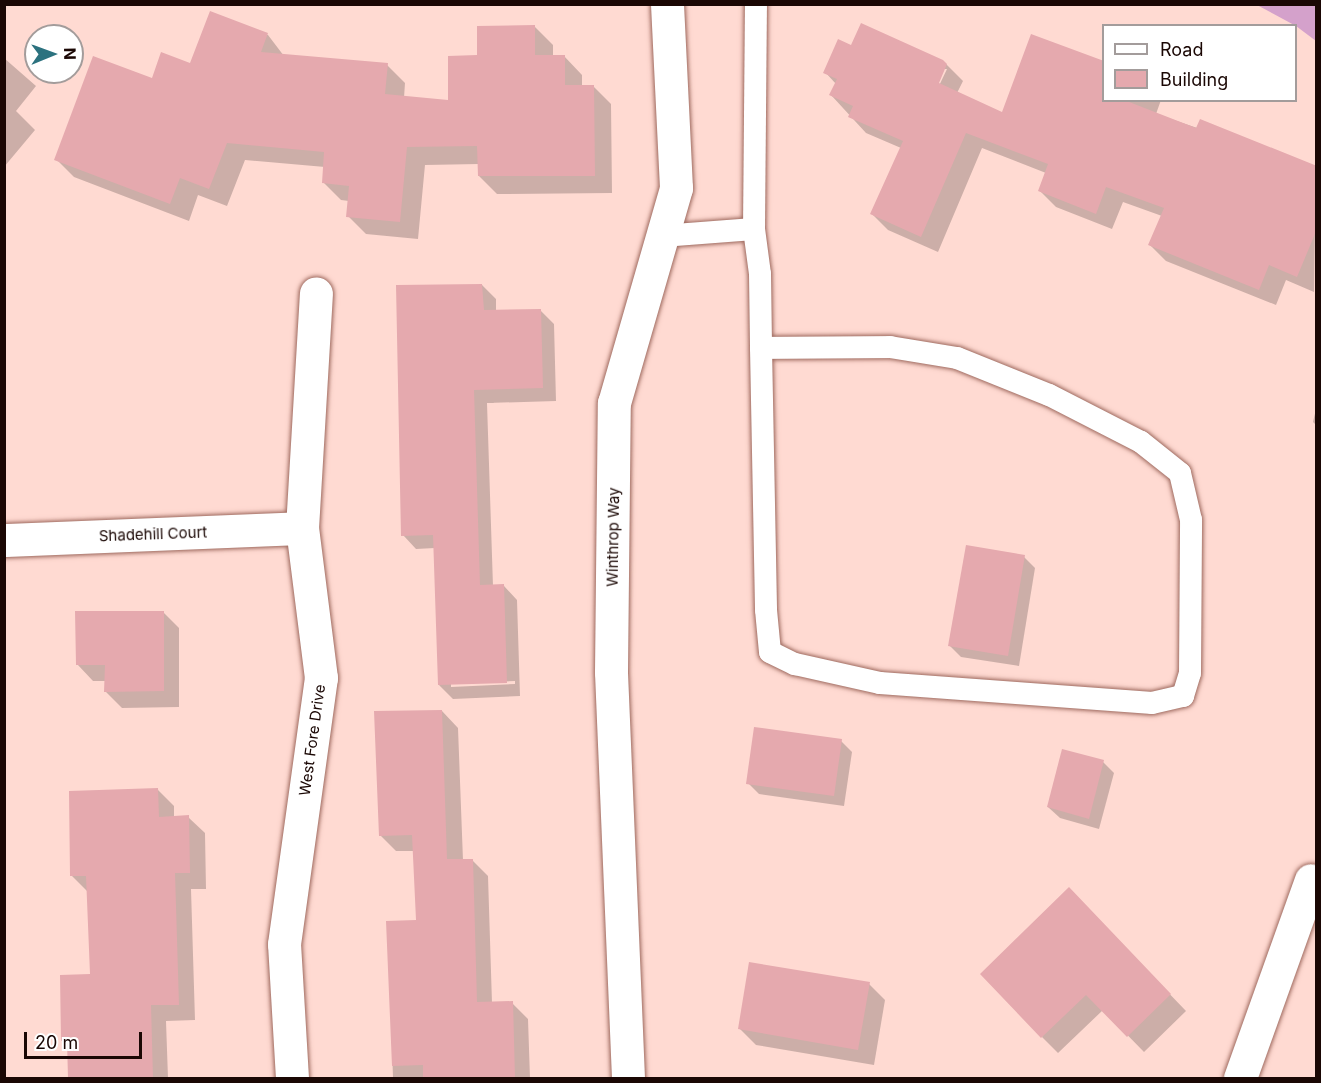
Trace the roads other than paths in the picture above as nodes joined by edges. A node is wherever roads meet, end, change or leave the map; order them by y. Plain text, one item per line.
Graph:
1 (667, 4) edge
2 (756, 4) edge
3 (754, 229) junction
4 (662, 236) junction
5 (316, 293) dead end
6 (761, 348) junction
7 (302, 528) junction
8 (4, 540) edge
9 (1311, 880) dead end
10 (292, 1078) edge
11 (628, 1078) edge
12 (1240, 1078) edge

1 - 4 street, Winthrop Way
2 - 3 lane
3 - 4 lane
3 - 6 lane
4 - 11 street, Winthrop Way
5 - 7 street, West Fore Drive
6 - 6 lane
7 - 8 street, Shadehill Court
7 - 10 street, West Fore Drive
9 - 12 street

